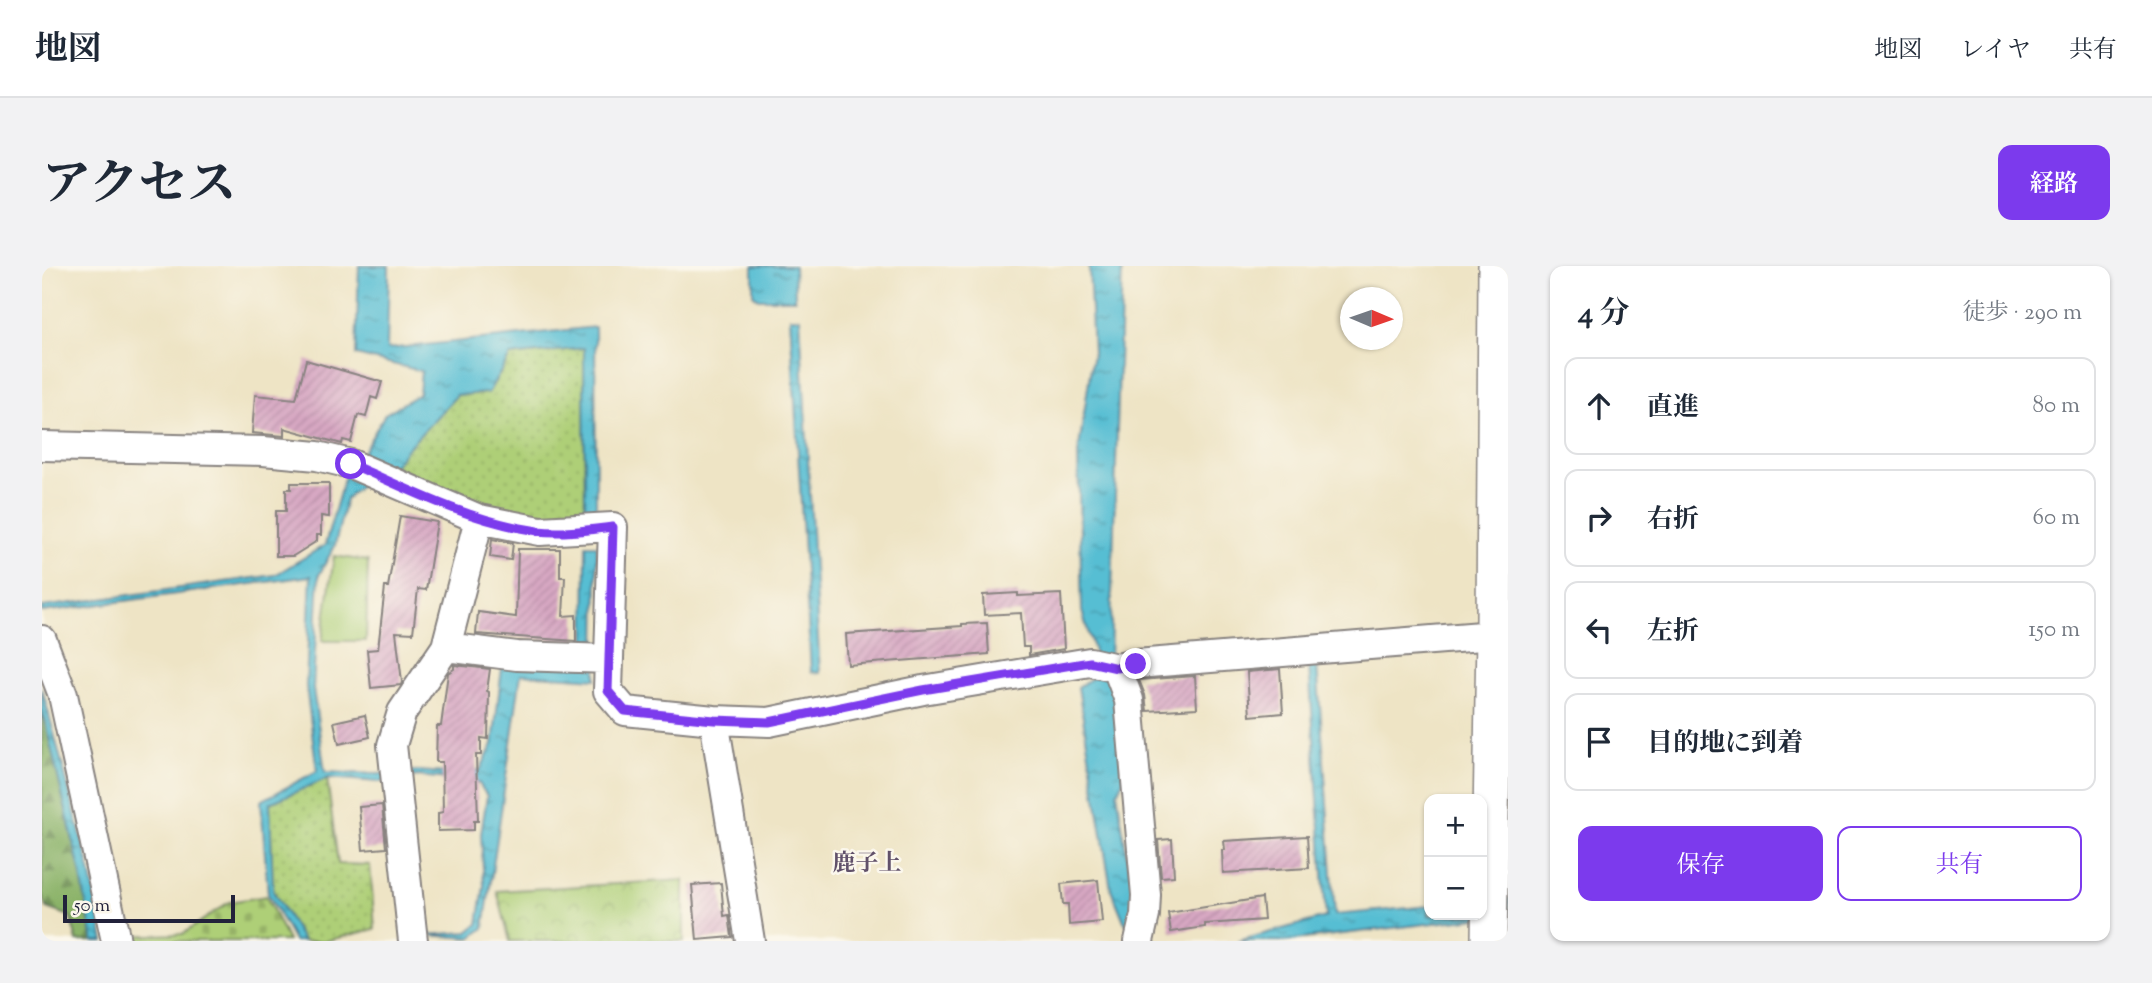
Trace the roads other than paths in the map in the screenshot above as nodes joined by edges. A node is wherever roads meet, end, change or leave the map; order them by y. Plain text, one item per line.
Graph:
1 (1496, 266) edge
2 (42, 446) edge
3 (479, 519) junction
4 (1494, 635) junction
5 (42, 640) edge
6 (446, 647) junction
7 (597, 659) junction
8 (1117, 668) junction
9 (714, 720) junction
10 (1490, 919) edge
11 (1142, 928) edge
12 (116, 941) edge
13 (413, 941) edge
14 (750, 941) edge

1 - 4 street
2 - 3 street
3 - 6 street
3 - 7 street
4 - 8 street
4 - 10 street
5 - 12 street
6 - 7 street
6 - 13 street
7 - 9 street
8 - 9 street
8 - 11 street
9 - 14 street

